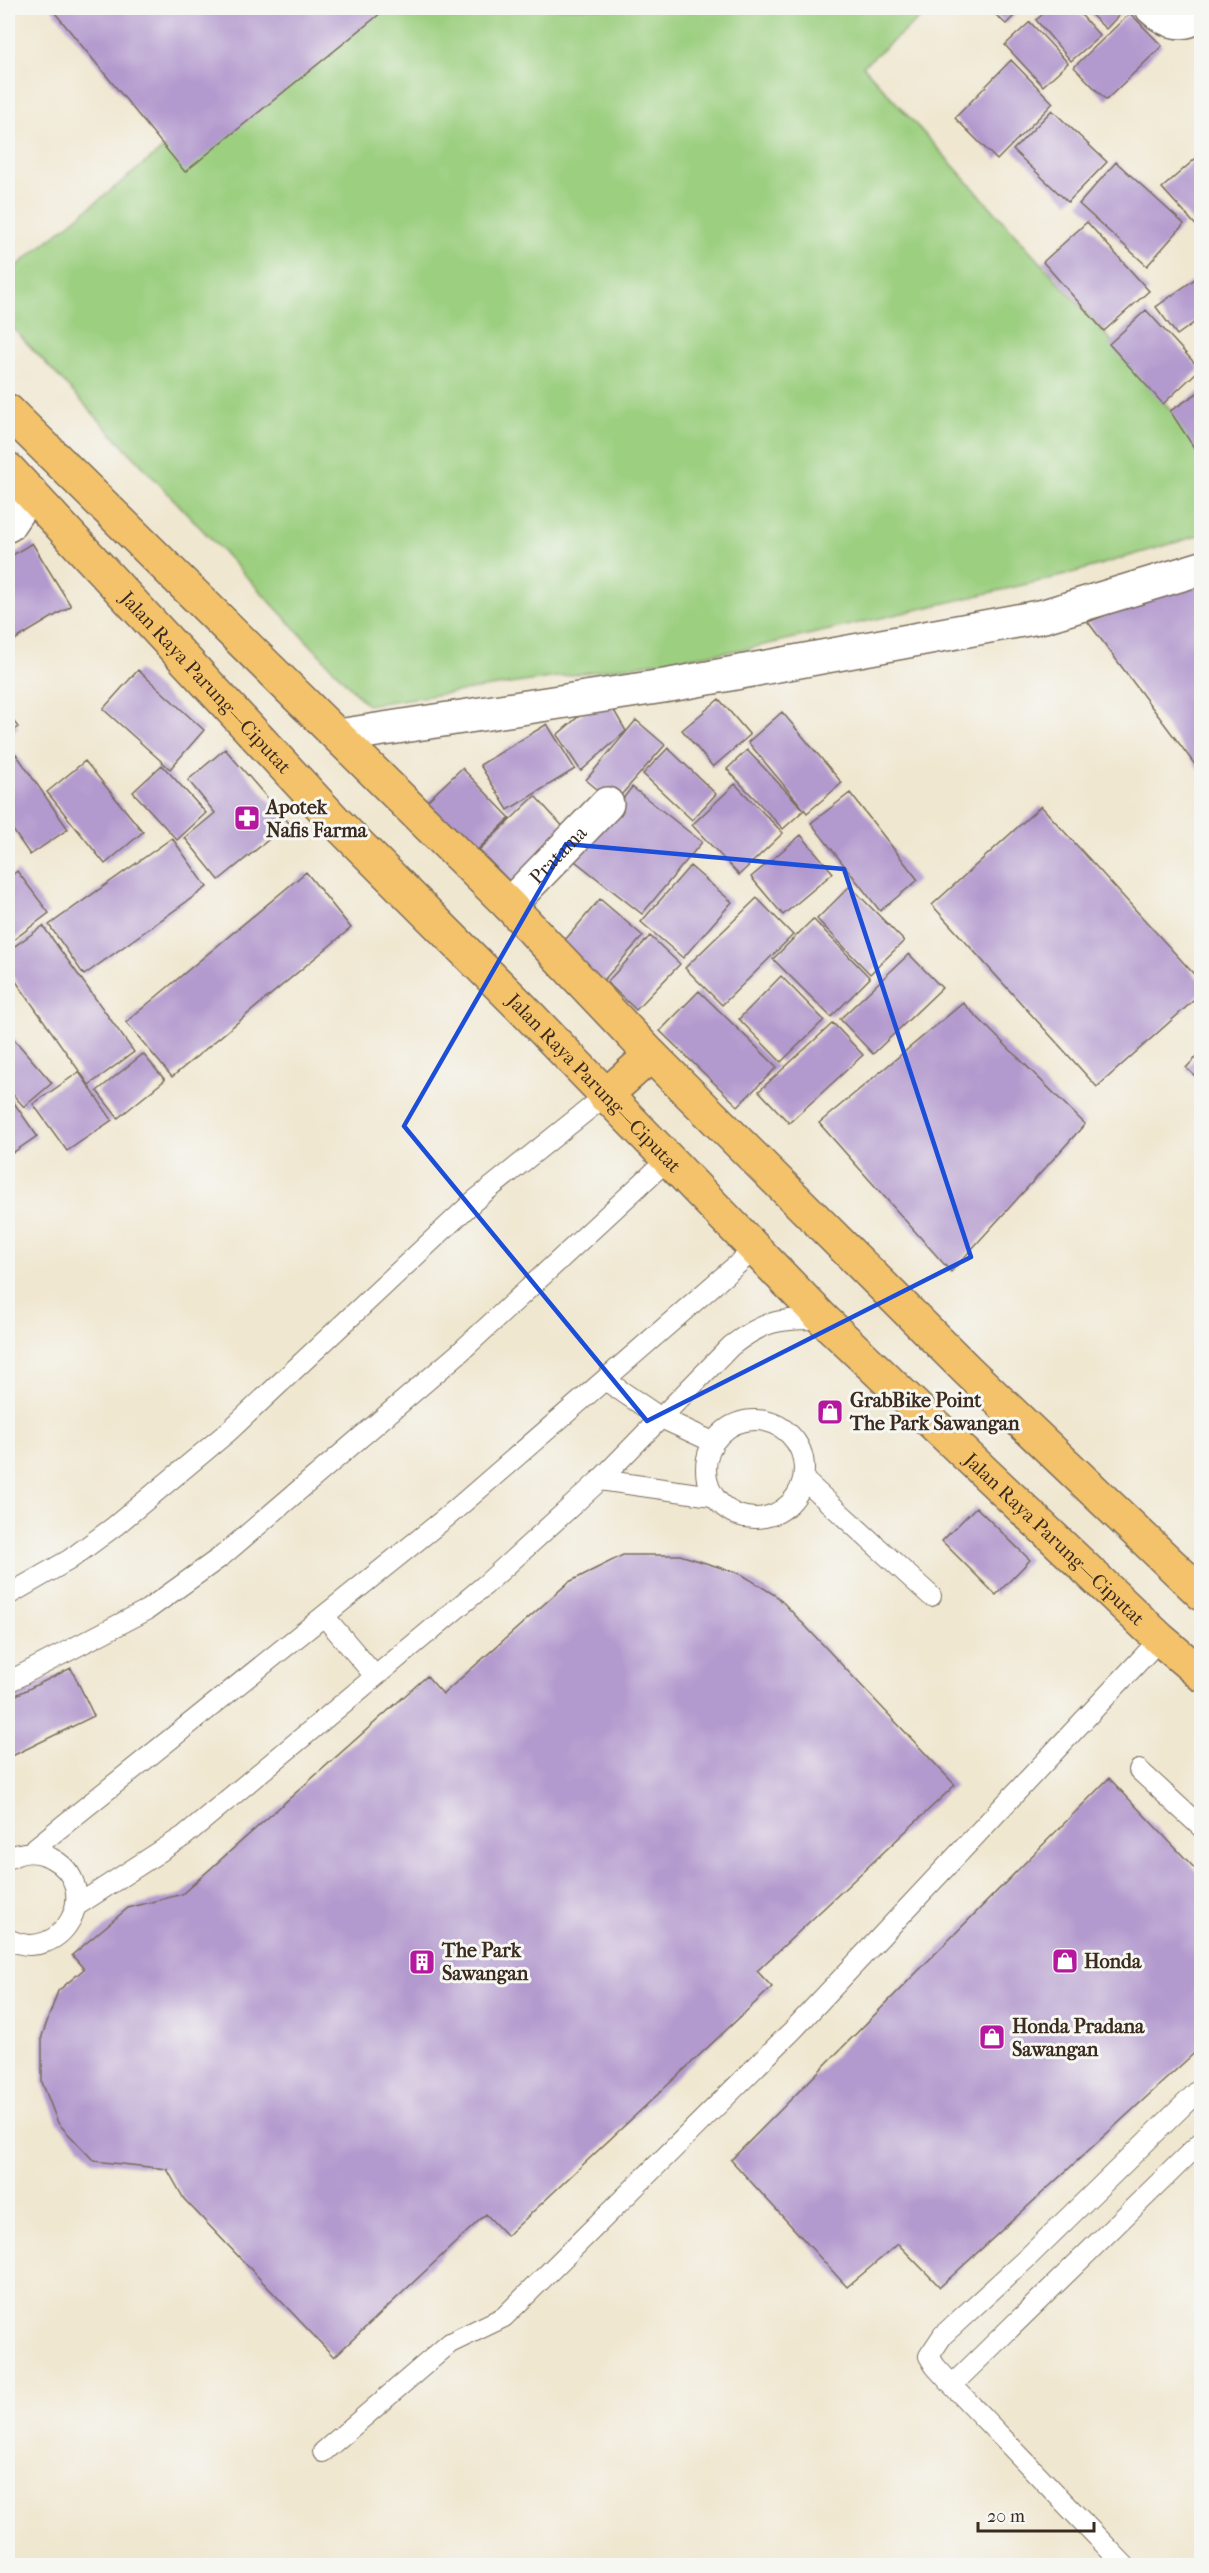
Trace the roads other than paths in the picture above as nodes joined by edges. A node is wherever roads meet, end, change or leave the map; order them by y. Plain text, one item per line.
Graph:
1 (1152, 8) edge
2 (1202, 11) edge
3 (8, 411) edge
4 (8, 469) edge
5 (30, 492) junction
6 (8, 525) edge
7 (1202, 568) edge
8 (338, 736) junction
9 (607, 804) dead end
10 (509, 905) junction
11 (651, 1055) junction
12 (605, 1096) junction
13 (667, 1160) junction
14 (755, 1250) junction
15 (823, 1319) junction
16 (605, 1380) junction
17 (661, 1418) junction
18 (713, 1442) junction
19 (600, 1480) junction
20 (804, 1480) junction
21 (712, 1496) junction
22 (1202, 1594) edge
23 (8, 1595) edge
24 (931, 1596) dead end
25 (324, 1616) junction
26 (1160, 1639) junction
27 (1202, 1674) edge
28 (375, 1677) junction
29 (8, 1682) edge
30 (1139, 1770) dead end
31 (1202, 1828) edge
32 (30, 1852) junction
33 (8, 1859) edge
34 (76, 1906) junction
35 (8, 1939) edge
36 (1202, 2087) edge
37 (1202, 2141) edge
38 (952, 2385) junction
39 (323, 2452) dead end
40 (1125, 2565) edge

1 - 2 street
3 - 8 highway
4 - 5 highway, Jalan Raya Parung—Ciputat
5 - 6 street
5 - 12 highway, Jalan Raya Parung—Ciputat
7 - 8 street
8 - 10 highway
9 - 10 street, Pratama
10 - 11 highway
11 - 12 highway
11 - 22 highway
12 - 13 highway, Jalan Raya Parung—Ciputat
12 - 23 lane
13 - 14 highway, Jalan Raya Parung—Ciputat
13 - 29 lane
14 - 15 highway, Jalan Raya Parung—Ciputat
14 - 16 lane
15 - 17 lane
15 - 26 highway, Jalan Raya Parung—Ciputat
16 - 17 lane
16 - 25 lane
17 - 18 lane
17 - 19 lane
18 - 20 lane
18 - 21 lane
19 - 21 lane
19 - 28 lane
20 - 21 lane
20 - 24 lane
25 - 28 lane
25 - 32 lane
26 - 27 highway, Jalan Raya Parung—Ciputat
26 - 39 lane
28 - 34 lane
30 - 31 lane
32 - 33 lane
32 - 34 lane
34 - 35 lane
36 - 38 lane
37 - 38 lane
38 - 40 lane

